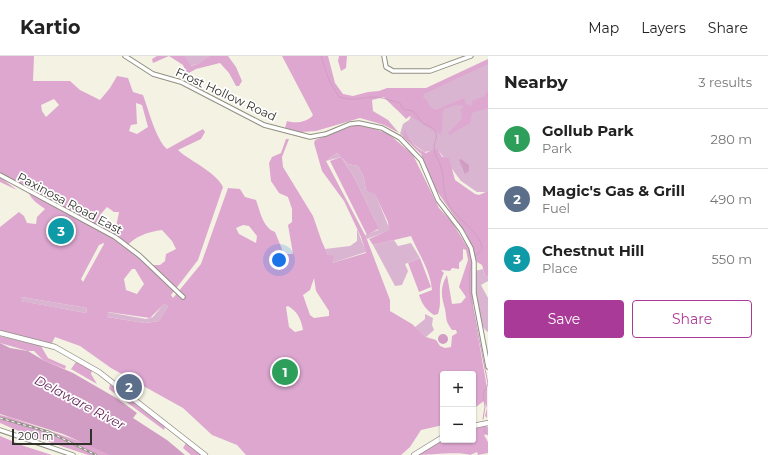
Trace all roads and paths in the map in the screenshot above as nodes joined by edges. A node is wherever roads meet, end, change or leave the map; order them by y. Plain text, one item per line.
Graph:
1 (125, 56) edge
2 (384, 56) edge
3 (471, 56) edge
4 (0, 175) edge
5 (183, 297) dead end
6 (0, 333) edge
7 (488, 367) edge
8 (488, 423) edge
9 (476, 425) edge
10 (0, 430) edge
11 (440, 438) edge
12 (73, 455) edge
13 (205, 455) edge
14 (414, 455) edge

1 - 7 street, Frost Hollow Road
2 - 3 street
4 - 5 street, Paxinosa Road East
6 - 13 main road
8 - 9 main road
10 - 12 street
11 - 14 main road

